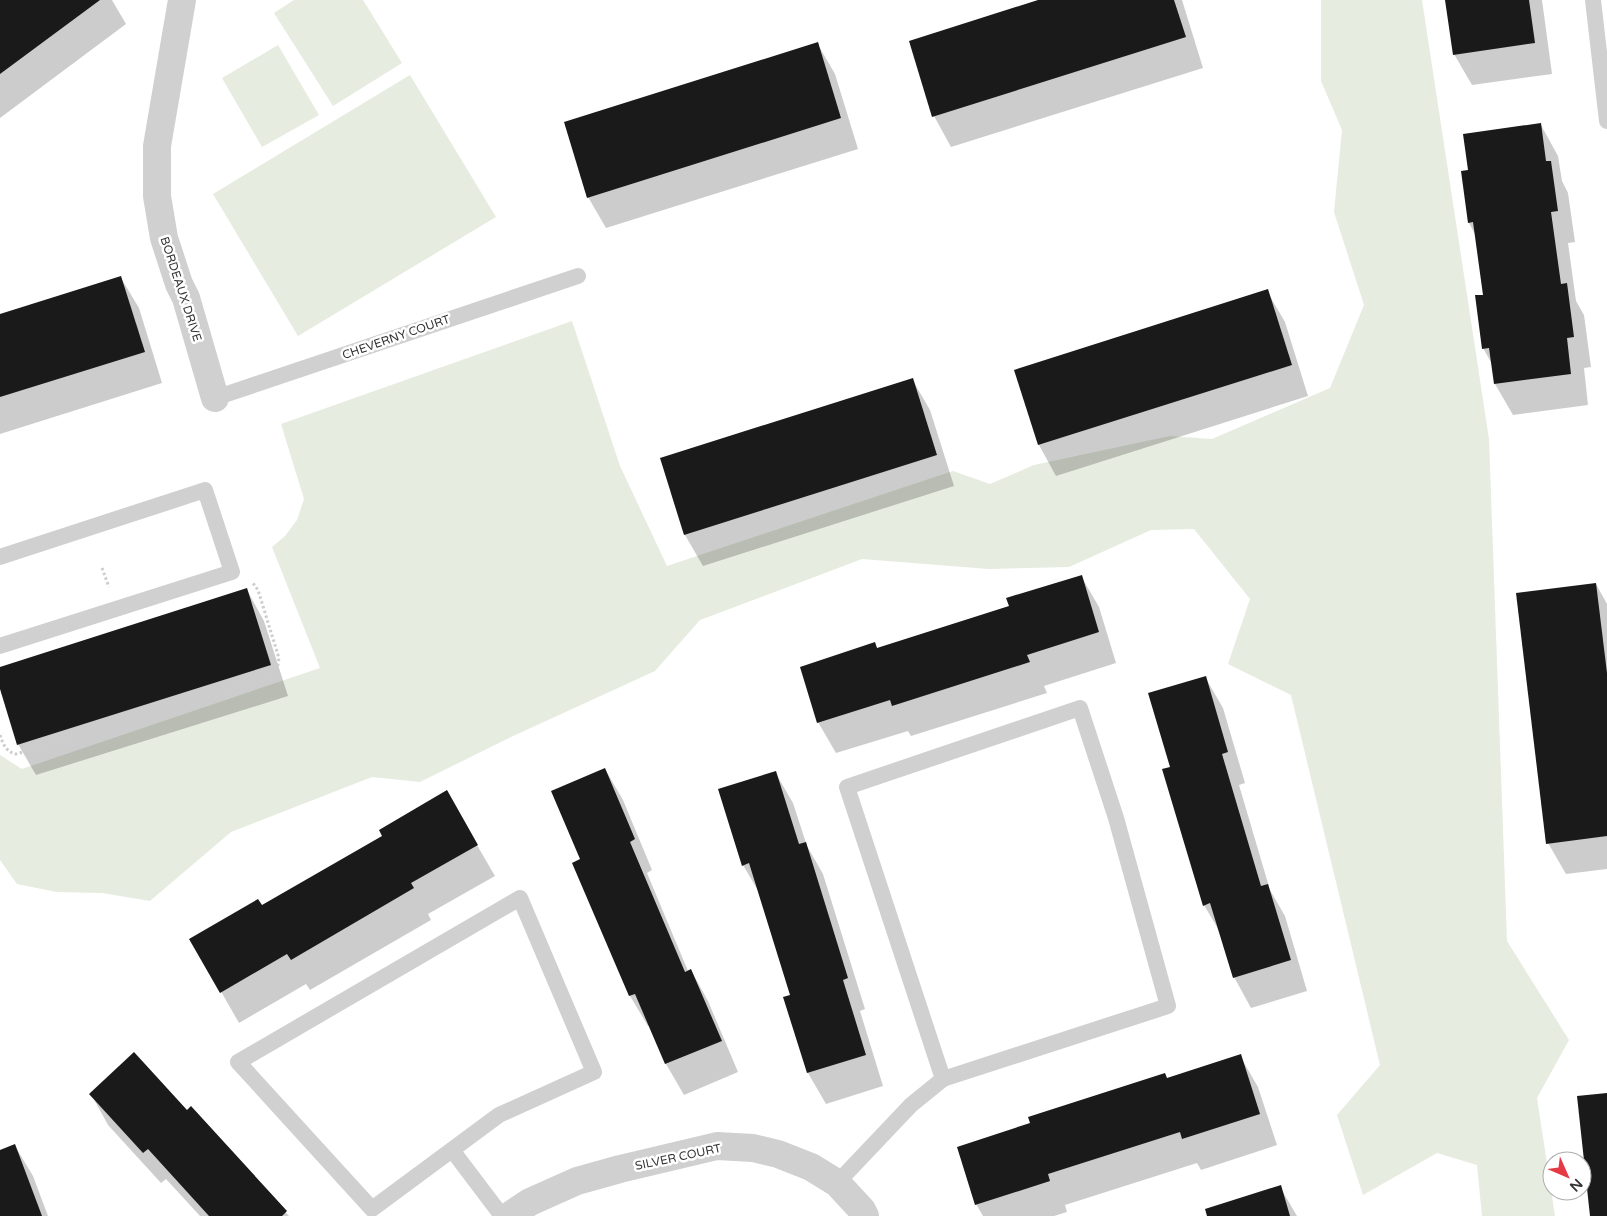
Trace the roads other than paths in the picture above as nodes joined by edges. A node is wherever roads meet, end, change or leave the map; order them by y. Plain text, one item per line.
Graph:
1 (182, 0) edge
2 (1593, 0) edge
3 (1607, 121) edge
4 (578, 276) dead end
5 (215, 398) joint
6 (0, 557) edge
7 (0, 646) edge
8 (943, 1079) junction
9 (452, 1150) junction
10 (837, 1183) junction
11 (502, 1216) edge
12 (509, 1216) edge
13 (865, 1216) edge

1 - 5 street, BORDEAUX DRIVE
2 - 3 lane
4 - 5 lane, CHEVERNY COURT
6 - 7 lane
8 - 8 lane
8 - 10 lane
9 - 9 lane
9 - 11 lane
10 - 12 street, SILVER COURT
10 - 13 street, SILVER COURT

